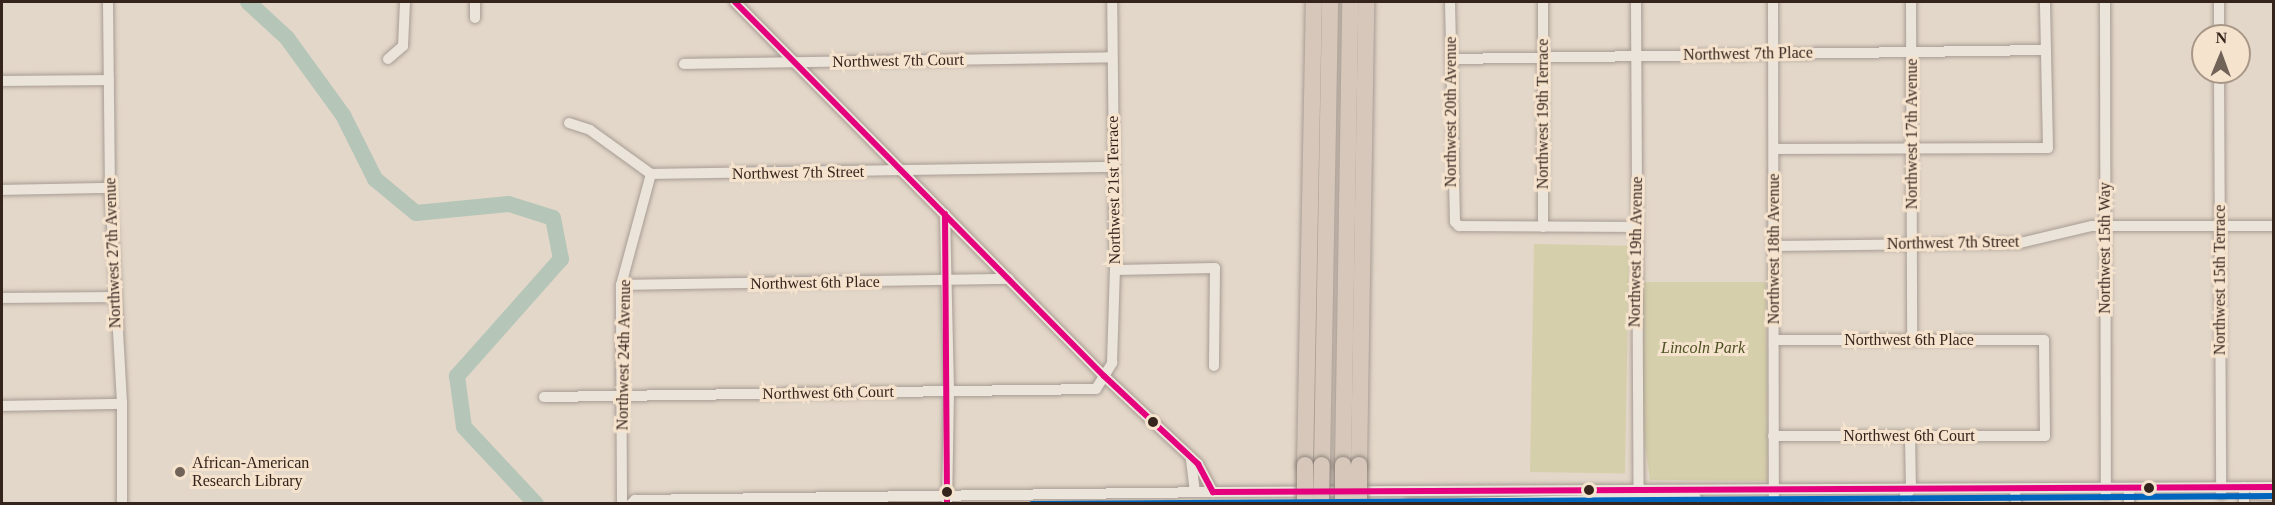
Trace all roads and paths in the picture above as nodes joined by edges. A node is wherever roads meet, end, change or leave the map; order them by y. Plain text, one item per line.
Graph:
1 (108, 2) edge
2 (405, 2) edge
3 (475, 2) edge
4 (735, 2) edge
5 (1112, 2) edge
6 (1314, 2) edge
7 (1330, 2) edge
8 (1350, 2) edge
9 (1366, 2) edge
10 (1450, 2) edge
11 (1543, 2) edge
12 (1636, 2) edge
13 (1773, 2) edge
14 (1911, 2) edge
15 (2045, 2) edge
16 (2104, 2) edge
17 (2219, 2) edge
18 (475, 18) dead end
19 (2219, 24) edge
20 (2046, 50) junction
21 (1912, 52) junction
22 (1773, 55) junction
23 (1112, 57) junction
24 (1636, 57) junction
25 (1542, 58) junction
26 (388, 59) dead end
27 (1451, 59) junction
28 (684, 64) dead end
29 (800, 64) junction
30 (109, 80) junction
31 (2, 81) edge
32 (2219, 84) edge
33 (569, 123) dead end
34 (1912, 148) junction
35 (1774, 149) junction
36 (1114, 167) junction
37 (904, 171) junction
38 (651, 174) junction
39 (110, 188) junction
40 (2, 190) edge
41 (945, 214) junction
42 (1637, 226) junction
43 (2105, 226) junction
44 (2220, 226) junction
45 (2274, 226) edge
46 (957, 227) junction
47 (1543, 227) junction
48 (948, 241) junction
49 (1912, 244) junction
50 (1774, 246) junction
51 (1115, 270) junction
52 (1009, 279) junction
53 (948, 281) junction
54 (621, 285) junction
55 (113, 297) junction
56 (2, 298) edge
57 (1912, 339) junction
58 (1774, 340) junction
59 (1214, 366) dead end
60 (1104, 376) junction
61 (949, 392) junction
62 (622, 396) junction
63 (544, 397) dead end
64 (122, 404) junction
65 (2, 406) edge
66 (1773, 436) junction
67 (1910, 436) junction
68 (2045, 436) joint
69 (1191, 460) junction
70 (1314, 465) junction
71 (1351, 465) junction
72 (2274, 487) edge
73 (2106, 491) junction
74 (2220, 491) junction
75 (1195, 492) junction
76 (1213, 492) junction
77 (1774, 494) junction
78 (2129, 495) edge
79 (2244, 495) edge
80 (2274, 495) edge
81 (1639, 496) junction
82 (1907, 496) edge
83 (2015, 496) edge
84 (1793, 497) edge
85 (989, 499) edge
86 (1444, 499) edge
87 (947, 500) edge
88 (825, 501) edge
89 (1684, 501) edge
90 (678, 502) edge
91 (1572, 503) edge
92 (122, 504) edge
93 (622, 504) edge
94 (631, 504) edge
95 (1305, 504) edge
96 (1321, 504) edge
97 (1343, 504) edge
98 (1359, 504) edge
99 (1409, 504) edge

1 - 30 street, Northwest 27th Avenue
2 - 26 street
3 - 18 street
4 - 29 street
5 - 23 street, Northwest 21st Terrace
6 - 70 highway
7 - 70 highway
8 - 71 highway
9 - 71 highway
10 - 27 street, Northwest 20th Avenue
11 - 25 street, Northwest 19th Terrace
12 - 24 street, Northwest 19th Avenue
13 - 22 street, Northwest 18th Avenue
14 - 21 street, Northwest 17th Avenue
15 - 20 street
16 - 43 street, Northwest 15th Way
17 - 19 street
20 - 21 street, Northwest 7th Place
20 - 34 street
21 - 22 street, Northwest 7th Place
21 - 34 street, Northwest 17th Avenue
22 - 24 street, Northwest 7th Place
22 - 35 street, Northwest 18th Avenue
23 - 29 street, Northwest 7th Court
23 - 36 street, Northwest 21st Terrace
24 - 25 street, Northwest 7th Place
24 - 42 street, Northwest 19th Avenue
25 - 27 street, Northwest 7th Place
25 - 47 street, Northwest 19th Terrace
27 - 47 street, Northwest 20th Avenue
28 - 29 street, Northwest 7th Court
29 - 37 street
30 - 31 street
30 - 39 street, Northwest 27th Avenue
32 - 44 street, Northwest 15th Terrace
33 - 38 street
34 - 35 street
34 - 49 street, Northwest 17th Avenue
35 - 50 street, Northwest 18th Avenue
36 - 37 street, Northwest 7th Street
36 - 51 street, Northwest 21st Terrace
37 - 38 street, Northwest 7th Street
37 - 41 street
38 - 54 street, Northwest 24th Avenue
39 - 40 street
39 - 55 street, Northwest 27th Avenue
41 - 46 street
41 - 48 street
42 - 47 street
42 - 81 street, Northwest 19th Avenue
43 - 44 street, Northwest 7th Street
43 - 49 street, Northwest 7th Street
43 - 73 street, Northwest 15th Way
44 - 45 street, Northwest 7th Street
44 - 74 street, Northwest 15th Terrace
46 - 48 street
46 - 52 street
48 - 53 street
49 - 50 street, Northwest 7th Street
49 - 57 street, Northwest 17th Avenue
50 - 58 street, Northwest 18th Avenue
51 - 59 street
51 - 60 street, Northwest 21st Terrace
52 - 53 street, Northwest 6th Place
52 - 60 street
53 - 54 street, Northwest 6th Place
53 - 61 street
54 - 62 street, Northwest 24th Avenue
55 - 56 street
55 - 64 street, Northwest 27th Avenue
57 - 58 street, Northwest 6th Place
57 - 68 street, Northwest 6th Place
58 - 66 street, Northwest 18th Avenue
60 - 61 street, Northwest 6th Court
60 - 69 street
61 - 62 street, Northwest 6th Court
61 - 87 street
62 - 63 street, Northwest 6th Court
62 - 93 street, Northwest 24th Avenue
64 - 65 street
64 - 92 street, Northwest 27th Avenue
66 - 67 street, Northwest 6th Court
66 - 77 street, Northwest 18th Avenue
67 - 68 street, Northwest 6th Court
67 - 82 street
69 - 75 street
69 - 76 street
70 - 95 highway, bridge
70 - 96 highway, bridge
71 - 97 highway, bridge
71 - 98 highway, bridge
72 - 79 street
73 - 78 street
73 - 83 street
74 - 78 street
74 - 79 street
75 - 76 street
75 - 85 street
76 - 86 street
77 - 81 street
77 - 84 street
77 - 89 street
79 - 80 street
81 - 86 street
81 - 89 street
81 - 91 street
82 - 83 street
82 - 84 street
85 - 87 street
86 - 91 street
86 - 99 street
87 - 88 street
88 - 90 street
90 - 94 street

